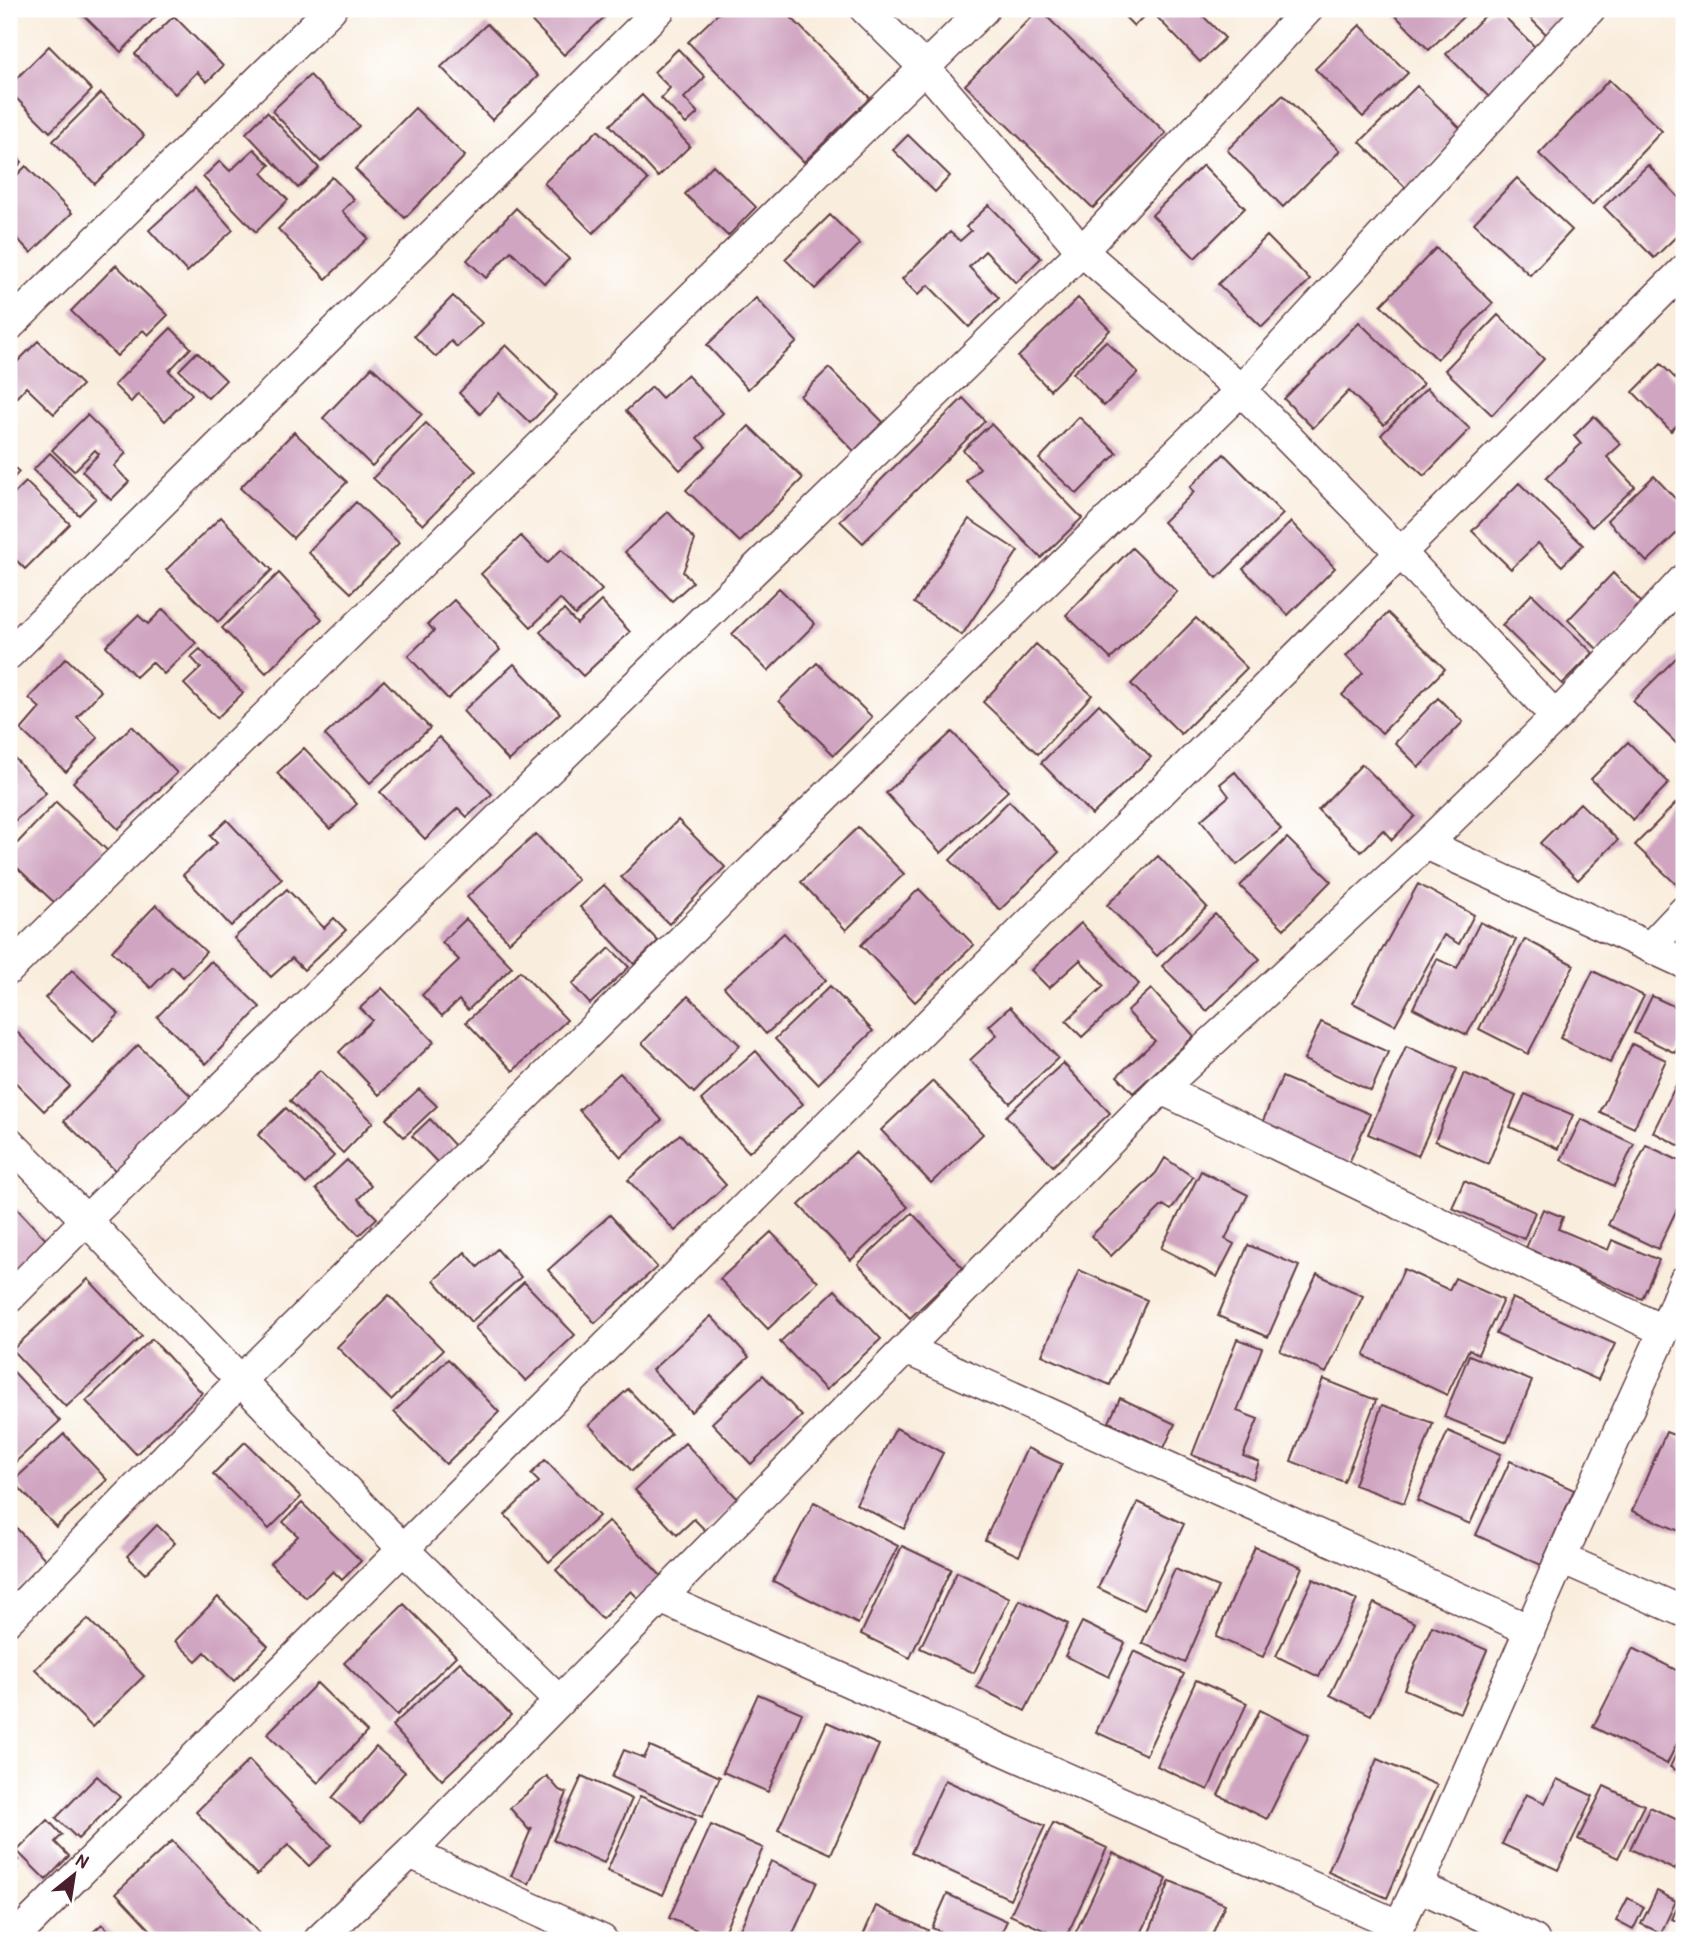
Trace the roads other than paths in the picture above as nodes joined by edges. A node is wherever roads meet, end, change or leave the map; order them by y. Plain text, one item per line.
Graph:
1 (331, 9) edge
2 (660, 9) edge
3 (865, 9) edge
4 (984, 9) edge
5 (1308, 9) edge
6 (1590, 9) edge
7 (925, 68) junction
8 (1082, 251) junction
9 (1684, 270) edge
10 (9, 326) edge
11 (1241, 390) junction
12 (1400, 552) junction
13 (1684, 579) edge
14 (9, 654) edge
15 (1556, 717) junction
16 (1426, 845) junction
17 (1684, 911) edge
18 (1650, 947) junction
19 (1684, 963) edge
20 (9, 969) edge
21 (1161, 1089) junction
22 (9, 1142) edge
23 (86, 1220) junction
24 (1684, 1281) edge
25 (9, 1298) edge
26 (1664, 1331) junction
27 (906, 1349) junction
28 (240, 1381) junction
29 (405, 1551) junction
30 (1561, 1558) junction
31 (660, 1598) junction
32 (1684, 1612) edge
33 (9, 1619) edge
34 (1530, 1630) junction
35 (559, 1701) junction
36 (410, 1853) junction
37 (1418, 1886) junction
38 (1395, 1933) edge
39 (12, 1940) edge
40 (318, 1940) edge
41 (602, 1940) edge
42 (1534, 1940) edge

1 - 10 street
2 - 14 street
3 - 7 street
4 - 7 street
5 - 8 street
6 - 11 street
7 - 8 street
7 - 20 street
8 - 11 street
8 - 23 street
9 - 12 street
11 - 12 street
11 - 28 street
12 - 15 street
12 - 29 street
13 - 15 street
15 - 16 street
16 - 18 street
16 - 21 street
17 - 18 street
18 - 19 street
21 - 26 street
21 - 27 street
22 - 23 street
23 - 25 street
23 - 28 street
24 - 26 street
26 - 30 street
27 - 31 street
27 - 34 street
28 - 29 street
28 - 33 street
29 - 35 street
29 - 39 street
30 - 32 street
30 - 34 street
31 - 35 street
31 - 38 street
34 - 37 street
35 - 36 street
36 - 40 street
36 - 41 street
37 - 38 street
37 - 42 street

